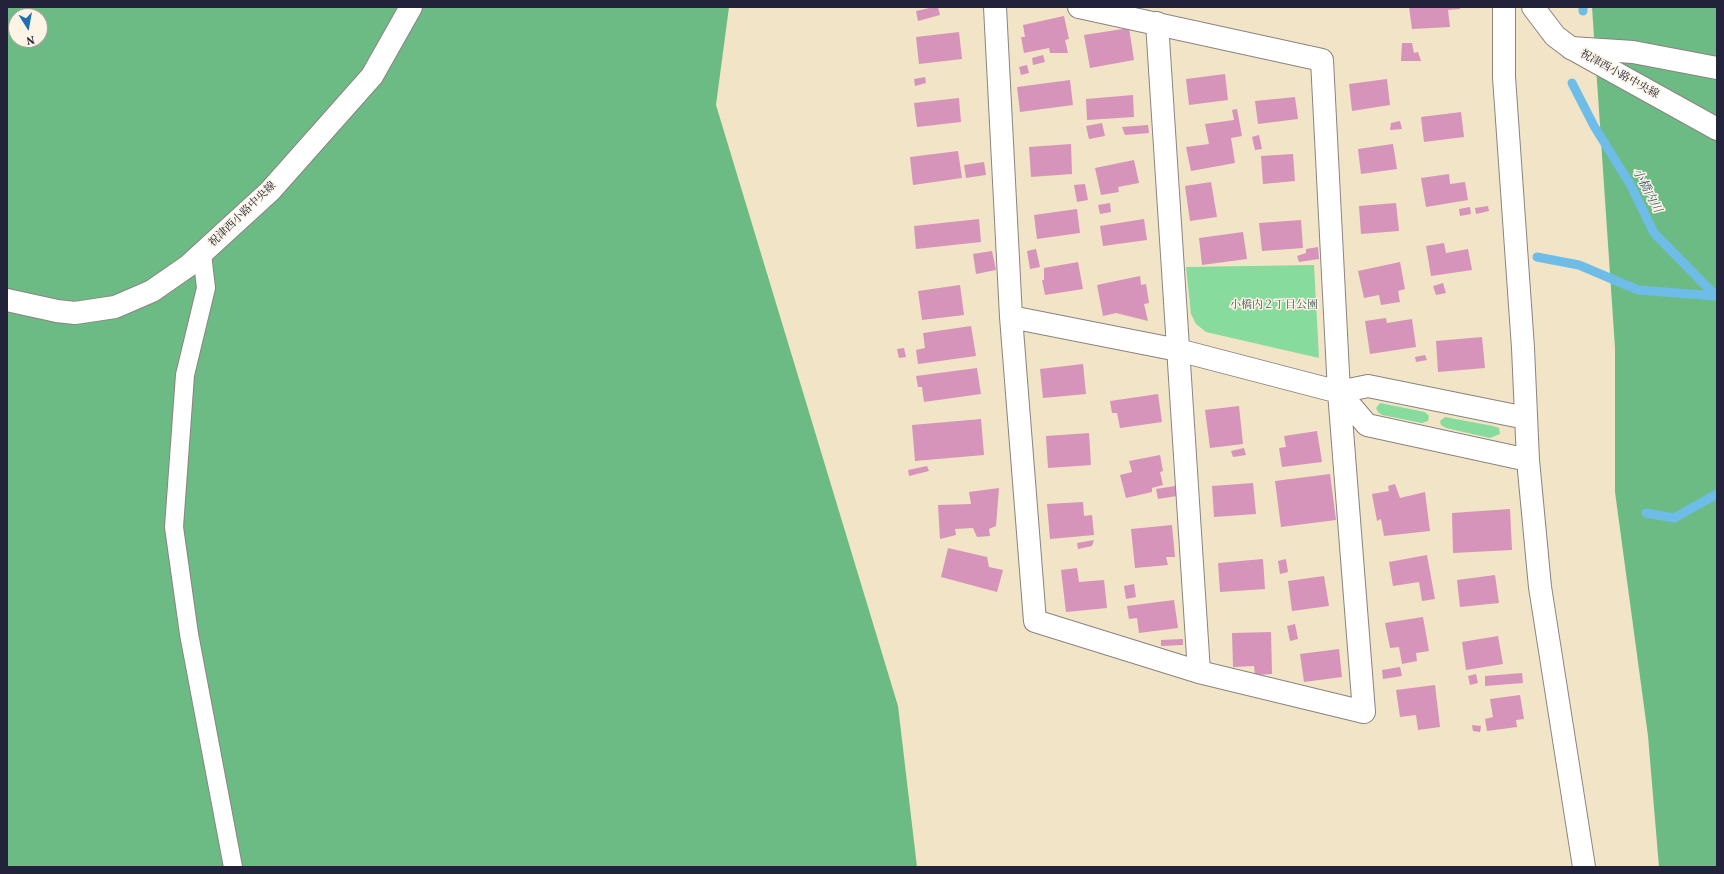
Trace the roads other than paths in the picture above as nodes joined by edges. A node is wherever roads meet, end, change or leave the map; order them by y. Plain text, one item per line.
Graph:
1 (411, 7) edge
2 (995, 7) edge
3 (1079, 7) edge
4 (1504, 7) edge
5 (1533, 7) edge
6 (1158, 23) junction
7 (1571, 48) junction
8 (1717, 68) edge
9 (1717, 129) edge
10 (202, 254) junction
11 (7, 300) edge
12 (1011, 317) junction
13 (1178, 350) junction
14 (1339, 392) junction
15 (1526, 418) junction
16 (1528, 460) junction
17 (1199, 672) junction
18 (233, 867) edge
19 (1584, 867) edge

1 - 10 street, 祝津西小路中央線
2 - 12 street
3 - 6 street
4 - 15 street
5 - 7 street, 祝津西小路中央線
6 - 13 street
6 - 14 street
7 - 8 street
7 - 9 street, 祝津西小路中央線
10 - 11 street, 祝津西小路中央線
10 - 18 lane
12 - 13 street
12 - 17 street
13 - 14 street
13 - 17 street
14 - 15 street
14 - 16 street
14 - 17 street
15 - 16 street
16 - 19 street

